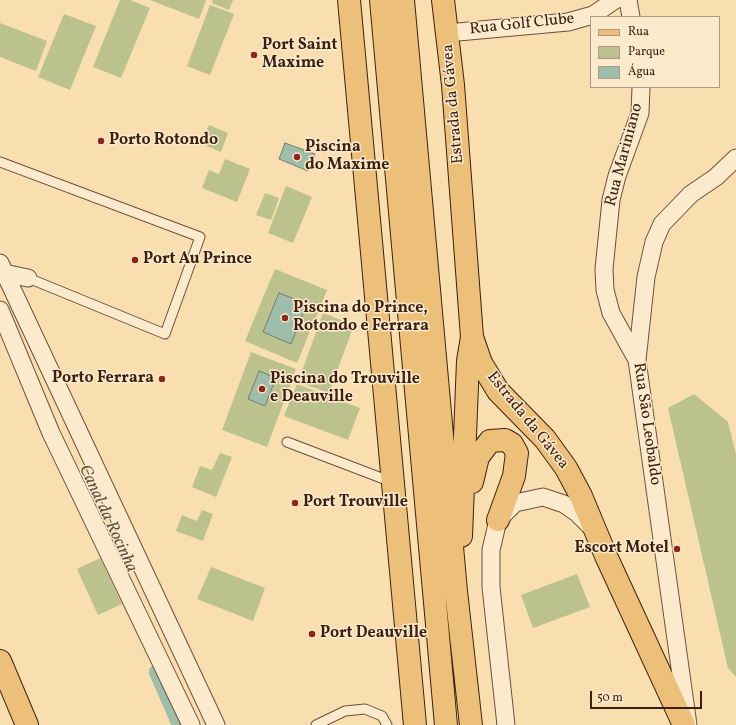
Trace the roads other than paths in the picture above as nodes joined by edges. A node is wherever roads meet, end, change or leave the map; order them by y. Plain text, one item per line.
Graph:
1 (349, 0) edge
2 (381, 0) edge
3 (403, 0) edge
4 (442, 0) edge
5 (615, 0) edge
6 (628, 0) edge
7 (632, 16) edge
8 (447, 33) junction
9 (641, 88) edge
10 (736, 158) edge
11 (0, 162) edge
12 (2, 268) edge
13 (28, 278) joint
14 (0, 310) edge
15 (472, 337) junction
16 (637, 360) junction
17 (287, 442) dead end
18 (392, 482) junction
19 (463, 514) junction
20 (498, 520) junction
21 (598, 533) junction
22 (456, 591) junction
23 (0, 661) edge
24 (27, 725) edge
25 (191, 725) edge
26 (216, 725) edge
27 (316, 725) edge
28 (387, 725) edge
29 (415, 725) edge
30 (446, 725) edge
31 (471, 725) edge
32 (506, 725) edge
33 (684, 725) edge
34 (688, 725) edge

1 - 18 main road
2 - 30 main road
3 - 22 main road
4 - 8 main road, Estrada da Gávea
5 - 8 street, Rua Golf Clube
6 - 7 street
8 - 15 main road, Estrada da Gávea
9 - 16 street, Rua Mariniano
10 - 16 street, Rua São Leobaldo
11 - 13 lane
12 - 13 street
12 - 26 street
14 - 25 street
15 - 19 main road
15 - 21 main road, Estrada da Gávea
16 - 34 street, Rua São Leobaldo
17 - 18 lane
18 - 29 main road
19 - 20 main road
19 - 22 main road
20 - 21 street
20 - 32 street
21 - 33 main road, Estrada da Gávea
22 - 31 main road
23 - 24 main road
27 - 28 lane

